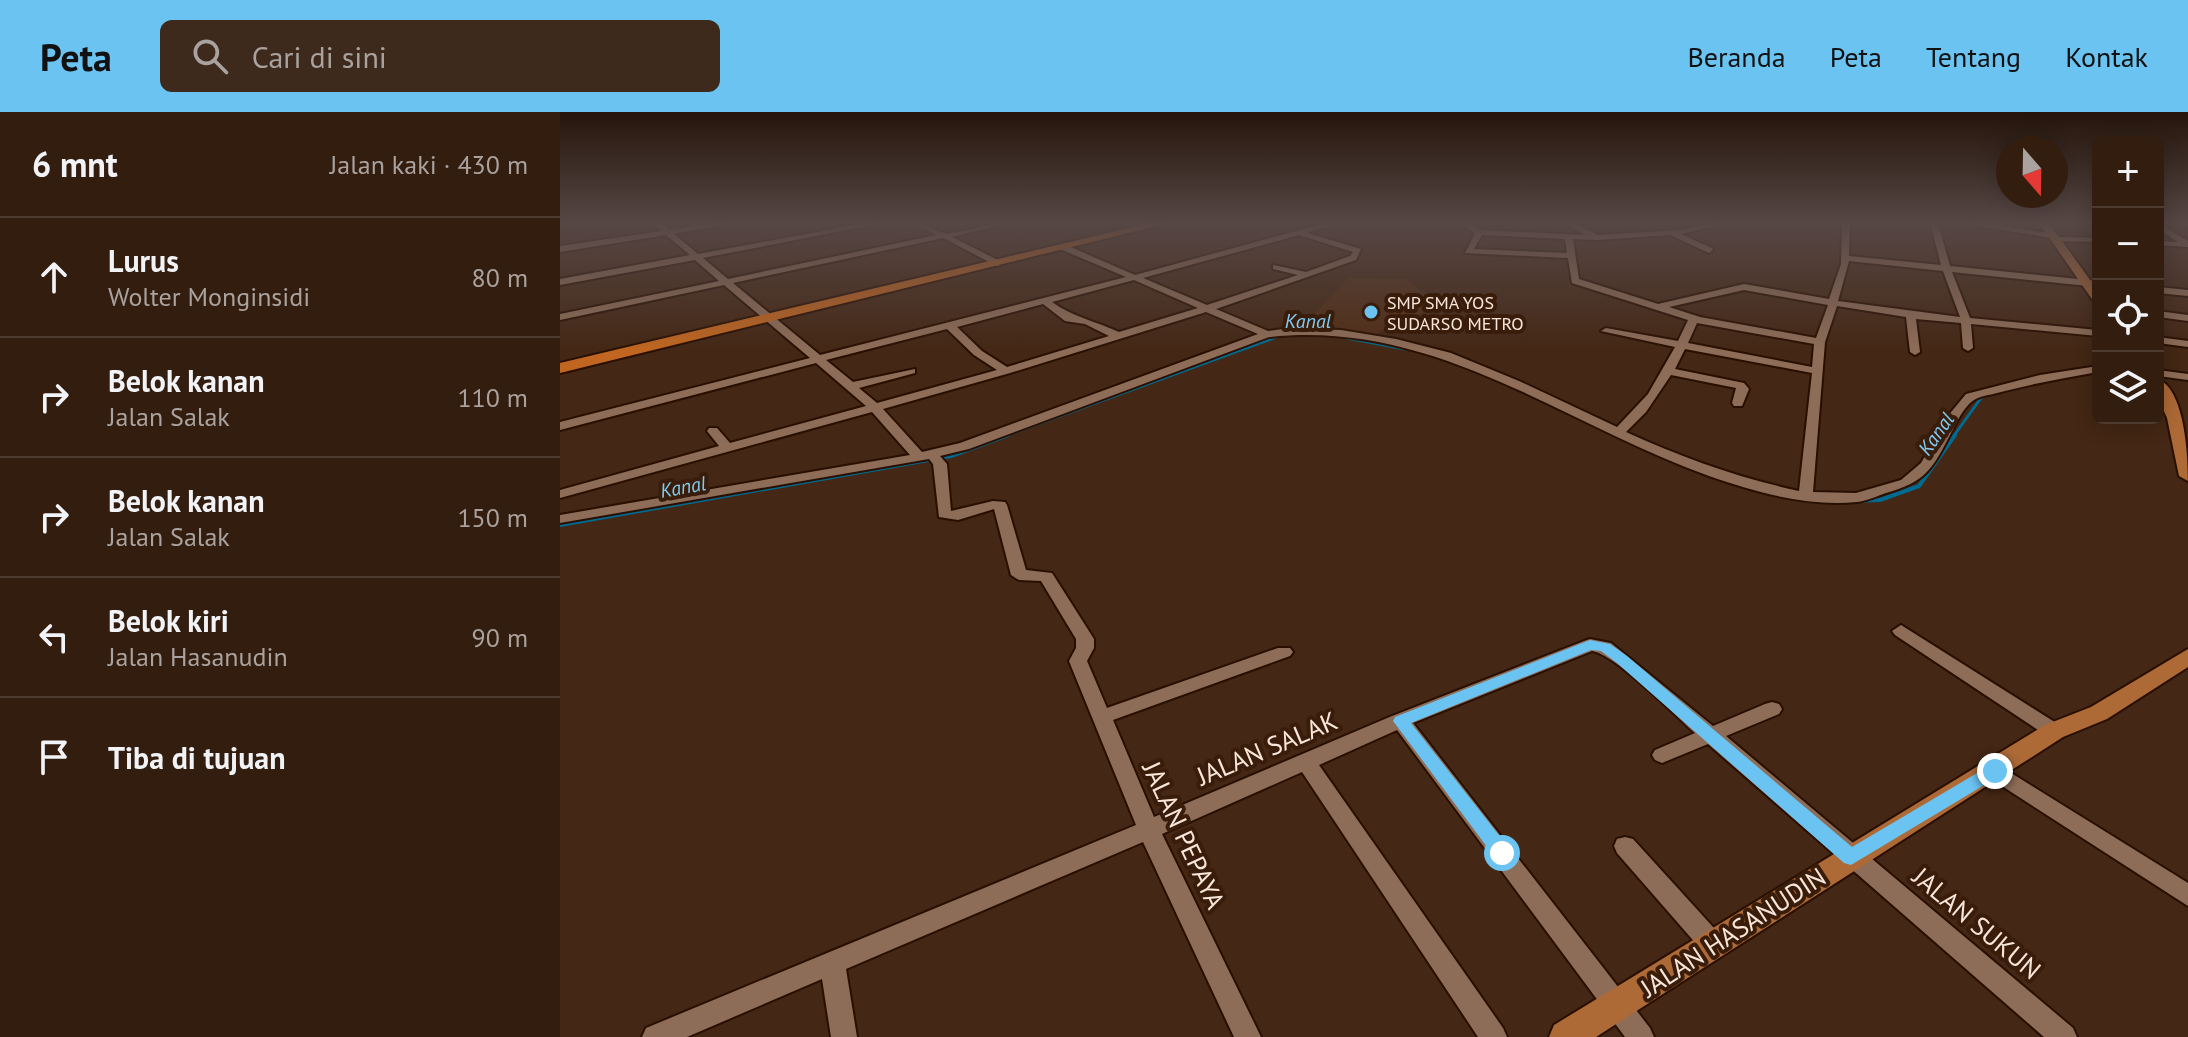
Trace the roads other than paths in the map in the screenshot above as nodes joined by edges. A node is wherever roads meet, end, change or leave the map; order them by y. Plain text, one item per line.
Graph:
1 (640, 266) edge
2 (705, 266) edge
3 (800, 266) edge
4 (984, 266) edge
5 (1110, 266) edge
6 (1176, 266) edge
7 (1331, 266) edge
8 (1573, 266) edge
9 (1844, 266) edge
10 (1928, 266) edge
11 (2078, 266) edge
12 (1276, 267) dead end
13 (1946, 268) junction
14 (1308, 275) junction
15 (1136, 277) junction
16 (560, 282) edge
17 (725, 282) junction
18 (2092, 283) edge
19 (2164, 291) edge
20 (2188, 293) edge
21 (1044, 300) junction
22 (1833, 303) junction
23 (1657, 307) junction
24 (1210, 308) junction
25 (1911, 315) junction
26 (2164, 315) edge
27 (560, 317) edge
28 (769, 317) junction
29 (2188, 318) edge
30 (1696, 319) junction
31 (1966, 320) junction
32 (949, 325) junction
33 (1606, 331) dead end
34 (2092, 332) edge
35 (1267, 334) junction
36 (1118, 336) junction
37 (2164, 341) edge
38 (1820, 342) junction
39 (2188, 344) edge
40 (1683, 346) junction
41 (1968, 348) dead end
42 (1915, 352) dead end
43 (820, 360) junction
44 (560, 368) edge
45 (1728, 368) junction
46 (2092, 370) edge
47 (911, 371) dead end
48 (1006, 371) junction
49 (1667, 371) junction
50 (1818, 371) junction
51 (2164, 374) edge
52 (2188, 377) edge
53 (852, 386) junction
54 (2164, 395) edge
55 (1738, 403) dead end
56 (874, 406) junction
57 (560, 426) edge
58 (713, 431) dead end
59 (1619, 432) junction
60 (727, 448) junction
61 (931, 458) junction
62 (2188, 476) edge
63 (560, 494) edge
64 (1806, 495) junction
65 (560, 519) edge
66 (1901, 631) dead end
67 (1284, 652) dead end
68 (2188, 657) edge
69 (1772, 709) dead end
70 (1101, 717) junction
71 (1401, 721) junction
72 (2054, 731) junction
73 (1712, 736) junction
74 (1662, 755) dead end
75 (1308, 764) junction
76 (1995, 771) junction
77 (1148, 828) junction
78 (1625, 846) dead end
79 (1851, 857) junction
80 (2188, 896) edge
81 (1714, 946) junction
82 (832, 963) junction
83 (1617, 1007) junction
84 (655, 1037) edge
85 (844, 1037) edge
86 (1248, 1037) edge
87 (1494, 1037) edge
88 (1566, 1037) edge
89 (1641, 1037) edge
90 (2064, 1037) edge

1 - 16 street
2 - 17 street
3 - 17 street
4 - 28 highway
5 - 15 street
6 - 15 street
7 - 14 street
8 - 23 street
9 - 22 street
10 - 13 street
11 - 18 main road
12 - 14 street
13 - 18 street
13 - 31 street
14 - 24 street
15 - 21 street
15 - 24 street
17 - 27 street
17 - 28 street
19 - 20 street
21 - 32 street
21 - 36 street
22 - 23 street
22 - 25 street
22 - 38 street
23 - 30 street
24 - 35 street
24 - 36 street
25 - 31 street
25 - 42 street
26 - 29 street
28 - 43 street
28 - 44 highway
30 - 38 street
30 - 40 street
31 - 34 street
31 - 41 street
32 - 43 street
32 - 48 street
33 - 40 street
35 - 59 street
35 - 61 street
36 - 48 street
37 - 39 street
38 - 50 street
40 - 45 street
40 - 49 street
43 - 53 street
43 - 57 street
45 - 49 street
45 - 50 street
45 - 55 street
46 - 64 street
47 - 53 street
48 - 56 street
49 - 59 street
50 - 64 street
51 - 52 street
53 - 56 street
54 - 62 main road
56 - 60 street
56 - 61 street
58 - 60 street
59 - 64 street
60 - 63 street
61 - 65 street
61 - 70 street, JALAN PEPAYA
66 - 72 street
67 - 70 street
68 - 72 main road, JALAN HASANUDIN
69 - 73 street
70 - 77 street, JALAN PEPAYA
71 - 73 street, JALAN SALAK
71 - 75 street, JALAN SALAK
71 - 83 street
72 - 76 main road, JALAN HASANUDIN
73 - 74 street
73 - 79 street, JALAN SALAK
75 - 77 street, JALAN SALAK
75 - 87 street
76 - 79 main road, JALAN HASANUDIN
76 - 80 street
77 - 82 street, JALAN SALAK
77 - 86 street, JALAN PEPAYA
78 - 81 street
79 - 81 main road, JALAN HASANUDIN
79 - 90 street, JALAN SUKUN
81 - 83 main road, JALAN HASANUDIN
82 - 84 street, JALAN SALAK
82 - 85 street
83 - 88 main road, JALAN HASANUDIN
83 - 89 street

